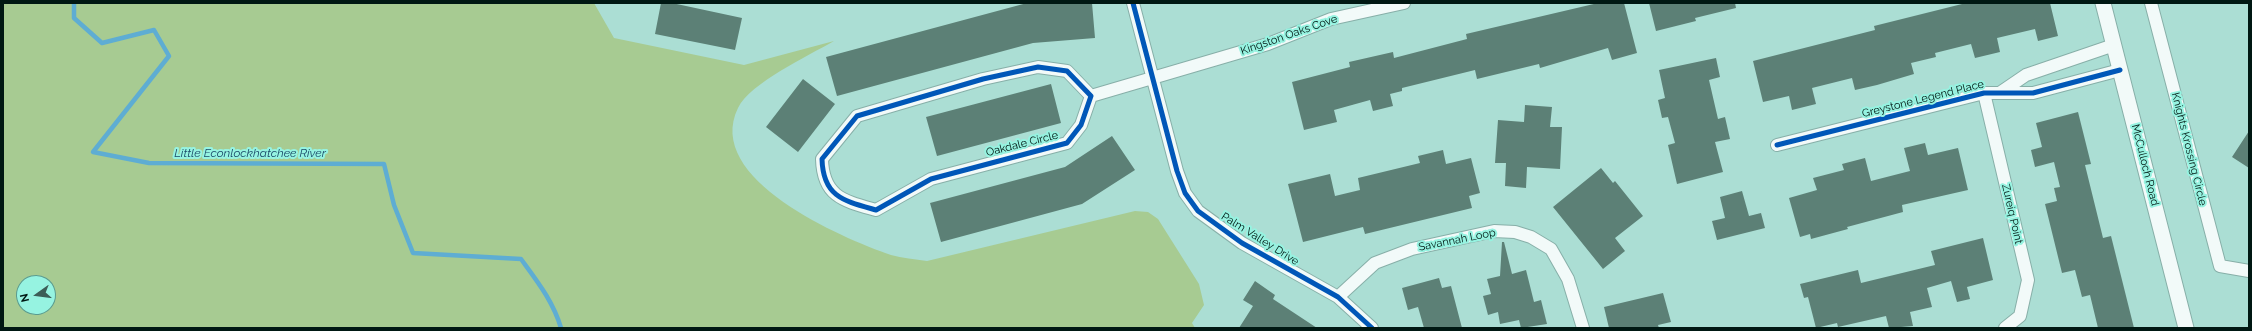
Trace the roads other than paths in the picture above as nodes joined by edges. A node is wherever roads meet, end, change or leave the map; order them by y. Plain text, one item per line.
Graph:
1 (1133, 3) edge
2 (1404, 3) edge
3 (2103, 3) edge
4 (2152, 3) edge
5 (2114, 45) junction
6 (2054, 65) junction
7 (2120, 70) junction
8 (1152, 77) junction
9 (2059, 86) junction
10 (2001, 92) junction
11 (1984, 93) junction
12 (1090, 96) junction
13 (1777, 145) dead end
14 (2249, 271) edge
15 (1338, 297) junction
16 (1372, 328) edge
17 (1583, 328) edge
18 (2005, 328) edge
19 (2186, 328) edge

1 - 8 street, Palm Valley Drive
2 - 8 street, Kingston Oaks Cove
3 - 5 street, McCulloch Road
4 - 14 street, Knights Krossing Circle
5 - 6 street, Greystone Legend Place
5 - 7 street, McCulloch Road
6 - 9 street
6 - 10 street, Greystone Legend Place
7 - 9 street, Greystone Legend Place
7 - 19 street, McCulloch Road
8 - 12 street
8 - 15 street, Palm Valley Drive
9 - 10 street, Greystone Legend Place
10 - 11 street, Greystone Legend Place
11 - 13 street, Greystone Legend Place
11 - 18 street, Zureiq Point
12 - 12 street, Oakdale Circle
15 - 16 street, Palm Valley Drive
15 - 17 street, Savannah Loop

